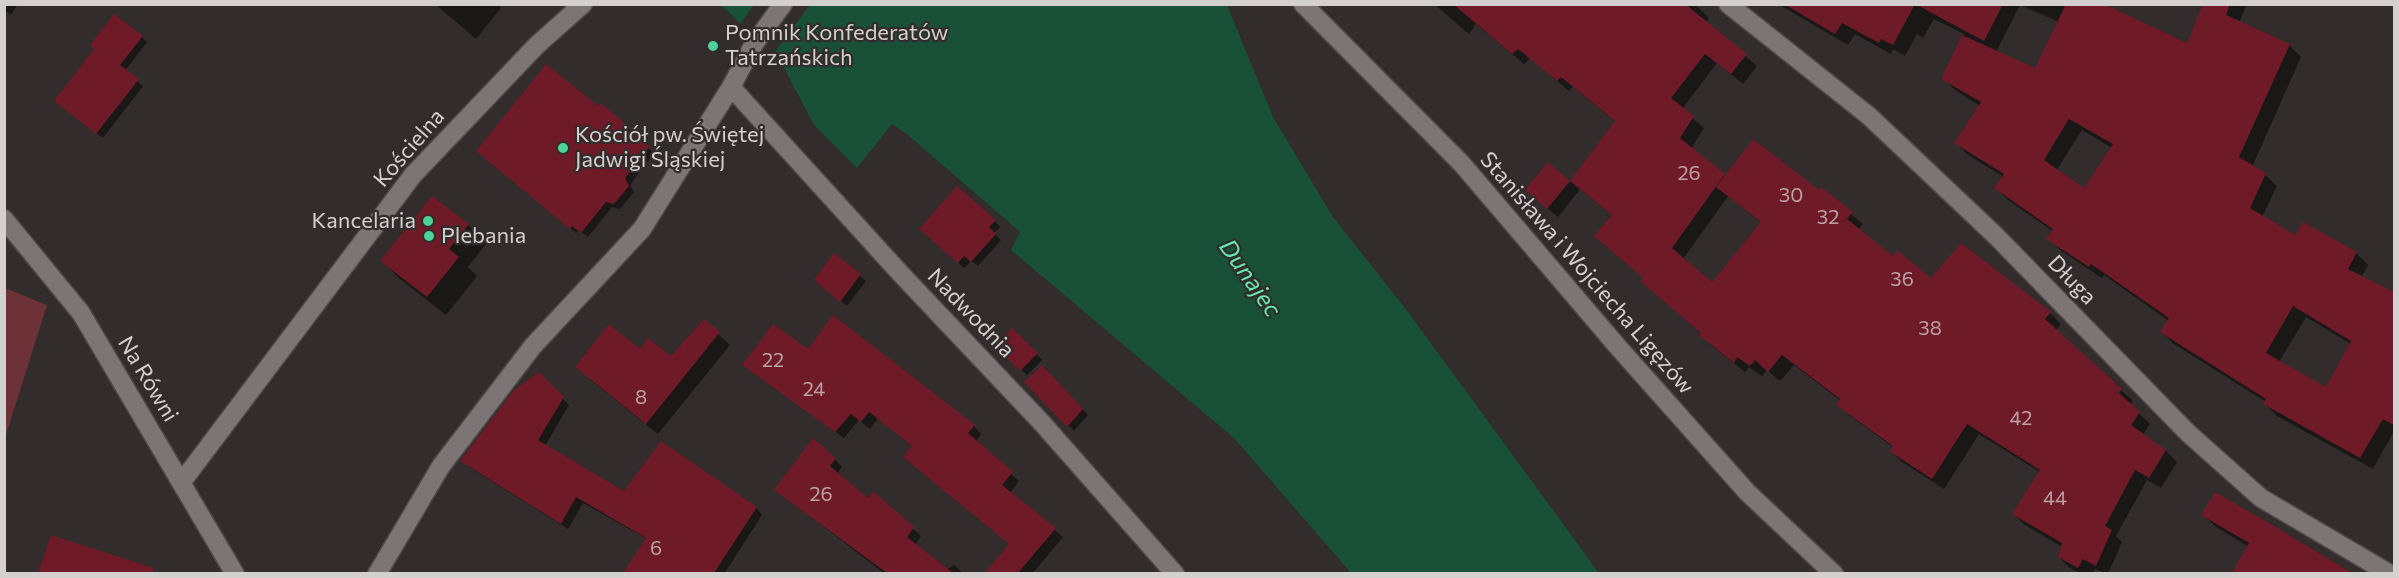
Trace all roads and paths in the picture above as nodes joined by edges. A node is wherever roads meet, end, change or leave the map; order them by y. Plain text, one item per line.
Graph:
1 (583, 4) edge
2 (783, 4) edge
3 (1303, 4) edge
4 (1728, 4) edge
5 (731, 87) junction
6 (4, 219) edge
7 (182, 483) junction
8 (235, 573) edge
9 (377, 573) edge
10 (1175, 573) edge
11 (1834, 573) edge
12 (2390, 573) edge

1 - 7 street, Kościelna
2 - 5 street
3 - 11 street, Stanisława i Wojciecha Ligęzów
4 - 12 street, Długa
5 - 9 street
5 - 10 street, Nadwodnia
6 - 7 street, Na Równi
7 - 8 street, Na Równi

